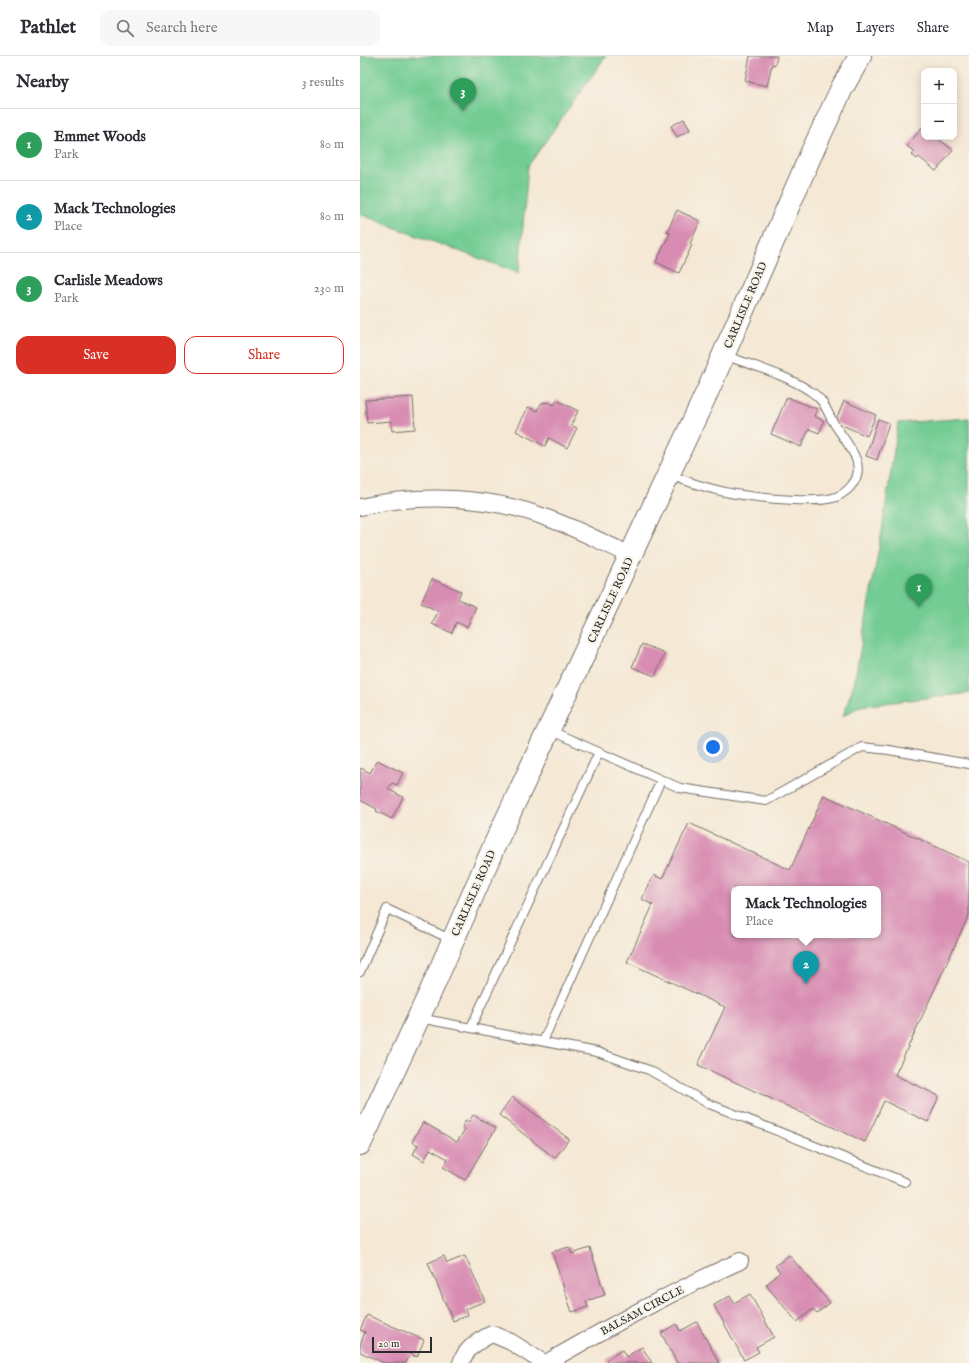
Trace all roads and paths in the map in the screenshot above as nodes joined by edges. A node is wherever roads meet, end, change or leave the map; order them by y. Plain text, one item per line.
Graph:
1 (860, 56) edge
2 (723, 355) junction
3 (669, 474) junction
4 (360, 507) edge
5 (631, 555) junction
6 (548, 730) junction
7 (599, 752) junction
8 (969, 764) edge
9 (661, 780) junction
10 (452, 940) junction
11 (360, 972) edge
12 (419, 1017) junction
13 (470, 1027) junction
14 (543, 1041) junction
15 (360, 1144) edge
16 (905, 1182) dead end
17 (740, 1260) dead end
18 (461, 1363) edge
19 (545, 1363) edge

1 - 2 main road, CARLISLE ROAD
2 - 3 main road, CARLISLE ROAD
2 - 3 lane
3 - 5 main road, CARLISLE ROAD
4 - 5 street
5 - 6 main road, CARLISLE ROAD
6 - 7 lane
6 - 10 main road, CARLISLE ROAD
7 - 9 lane
7 - 13 lane
8 - 9 lane
9 - 14 lane
10 - 11 lane
10 - 12 main road, CARLISLE ROAD
12 - 13 lane
12 - 15 main road, CARLISLE ROAD
13 - 14 lane
14 - 16 lane
17 - 19 street, BALSAM CIRCLE
18 - 19 street, BALSAM CIRCLE

